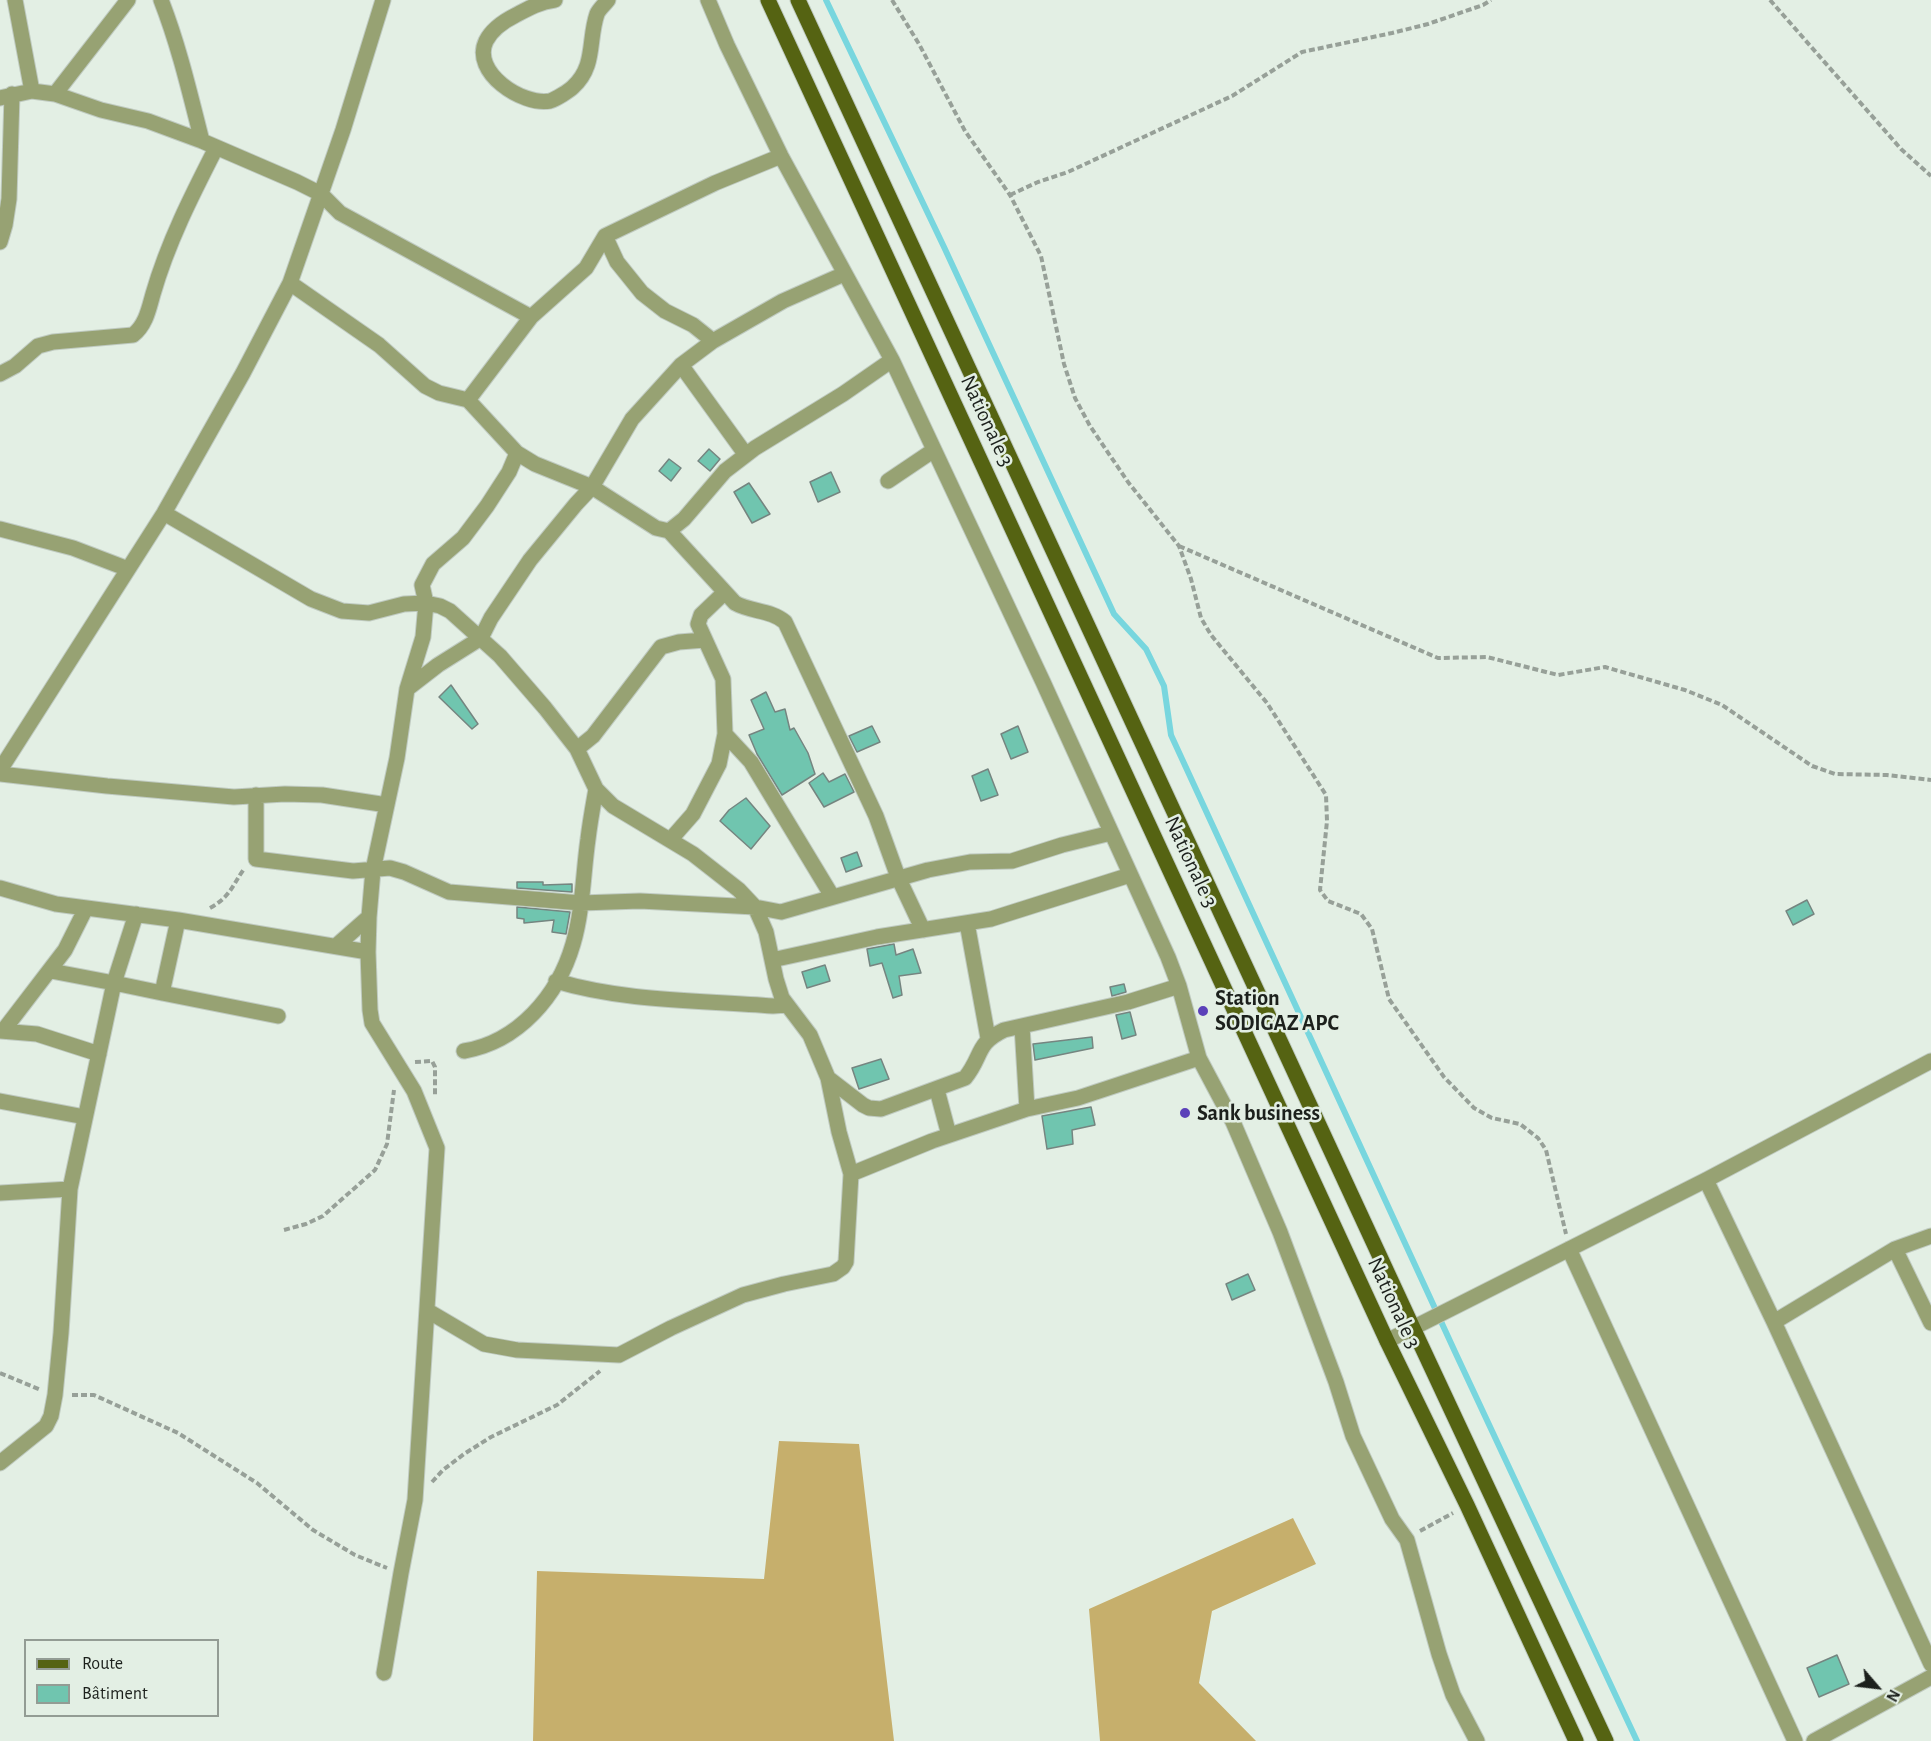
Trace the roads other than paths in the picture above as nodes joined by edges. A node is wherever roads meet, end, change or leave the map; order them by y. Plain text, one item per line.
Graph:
1 (15, 0) edge
2 (128, 0) edge
3 (161, 0) edge
4 (383, 0) edge
5 (555, 0) edge
6 (608, 0) edge
7 (708, 0) edge
8 (768, 0) edge
9 (798, 0) edge
10 (32, 91) junction
11 (55, 94) junction
12 (6, 96) edge
13 (209, 145) junction
14 (781, 156) junction
15 (321, 194) junction
16 (605, 236) junction
17 (0, 242) edge
18 (844, 274) junction
19 (290, 283) junction
20 (531, 317) junction
21 (713, 341) junction
22 (892, 360) junction
23 (681, 365) junction
24 (0, 374) edge
25 (468, 400) junction
26 (934, 450) junction
27 (517, 453) junction
28 (746, 455) junction
29 (888, 482) dead end
30 (592, 487) junction
31 (164, 513) junction
32 (0, 529) edge
33 (669, 531) junction
34 (128, 569) junction
35 (724, 593) junction
36 (426, 603) junction
37 (481, 638) junction
38 (705, 640) junction
39 (406, 690) junction
40 (725, 734) junction
41 (577, 749) junction
42 (0, 772) edge
43 (596, 789) junction
44 (256, 795) junction
45 (387, 805) junction
46 (1111, 832) junction
47 (671, 839) junction
48 (373, 870) junction
49 (1130, 875) junction
50 (898, 877) junction
51 (0, 888) edge
52 (832, 896) junction
53 (581, 903) junction
54 (755, 907) junction
55 (86, 908) junction
56 (136, 914) junction
57 (369, 917) junction
58 (178, 920) junction
59 (967, 923) junction
60 (923, 930) junction
61 (336, 946) junction
62 (368, 952) junction
63 (772, 960) junction
64 (51, 971) junction
65 (556, 981) junction
66 (114, 983) junction
67 (1179, 986) junction
68 (162, 993) junction
69 (25, 1004) junction
70 (787, 1005) junction
71 (278, 1016) dead end
72 (1022, 1026) junction
73 (1, 1031) edge
74 (38, 1034) junction
75 (988, 1038) junction
76 (464, 1051) dead end
77 (99, 1054) junction
78 (1199, 1059) junction
79 (1931, 1061) edge
80 (828, 1078) junction
81 (937, 1089) junction
82 (0, 1101) edge
83 (1027, 1109) junction
84 (85, 1117) junction
85 (949, 1136) junction
86 (851, 1174) junction
87 (1706, 1180) junction
88 (70, 1189) junction
89 (0, 1193) edge
90 (1931, 1236) edge
91 (1569, 1249) junction
92 (1895, 1249) junction
93 (428, 1311) junction
94 (1774, 1322) junction
95 (1931, 1323) edge
96 (1413, 1328) junction
97 (1387, 1341) junction
98 (0, 1462) edge
99 (1931, 1664) edge
100 (384, 1673) dead end
101 (1931, 1677) edge
102 (1477, 1741) edge
103 (1576, 1741) edge
104 (1606, 1741) edge
105 (1795, 1741) edge
106 (1814, 1741) edge

1 - 10 street
2 - 11 street
3 - 13 street
4 - 15 street
5 - 6 street
7 - 14 street
8 - 97 main road, Nationale 3
9 - 96 main road, Nationale 3
10 - 11 street
10 - 12 street
11 - 13 street
12 - 17 street
13 - 15 street
13 - 24 street
14 - 16 street
14 - 18 street
15 - 19 street
15 - 20 street
16 - 20 street
16 - 21 street
18 - 21 street
18 - 22 street
19 - 25 street
19 - 31 street
20 - 25 street
21 - 23 street
22 - 26 street
22 - 28 street
23 - 28 street
23 - 30 street
25 - 27 street
26 - 29 street
26 - 46 street
27 - 30 street
27 - 36 street
28 - 33 street
30 - 33 street
30 - 37 street
31 - 34 street
31 - 36 street
32 - 34 street
33 - 35 street
34 - 42 street
35 - 38 street
35 - 50 street
36 - 37 street
36 - 39 street
37 - 39 street
37 - 41 street
38 - 40 street
38 - 41 street
39 - 45 street
40 - 47 street
40 - 52 street
41 - 43 street
42 - 44 street
43 - 47 street
43 - 53 street
44 - 45 street
44 - 48 street
45 - 48 street
46 - 49 street
46 - 50 street
47 - 54 street
48 - 53 street
48 - 57 street
49 - 59 street
49 - 67 street
50 - 52 street
50 - 60 street
51 - 55 street
52 - 54 street
53 - 54 street
53 - 65 street
54 - 63 street
55 - 56 street
55 - 64 street
56 - 58 street
56 - 66 street
57 - 61 street
57 - 62 street
58 - 61 street
58 - 68 street
59 - 60 street
59 - 75 street
60 - 63 street
61 - 62 street
62 - 93 street
63 - 70 street
64 - 66 street
64 - 69 street
65 - 70 street
65 - 76 street
66 - 68 street
66 - 77 street
67 - 72 street
67 - 78 street
68 - 71 street
69 - 73 street
69 - 74 street
70 - 80 street
72 - 75 street
72 - 83 street
73 - 74 street
74 - 77 street
75 - 81 street
77 - 84 street
78 - 83 street
78 - 102 street
79 - 87 street
80 - 81 street
80 - 86 street
81 - 85 street
82 - 84 street
83 - 85 street
84 - 88 street
85 - 86 street
86 - 93 street
87 - 91 street
87 - 94 street
88 - 89 street
88 - 98 street
90 - 92 street
91 - 96 street
91 - 105 street
92 - 94 street
92 - 95 street
93 - 100 street
94 - 99 street
96 - 97 street
96 - 104 main road, Nationale 3
97 - 103 main road, Nationale 3
101 - 106 street

